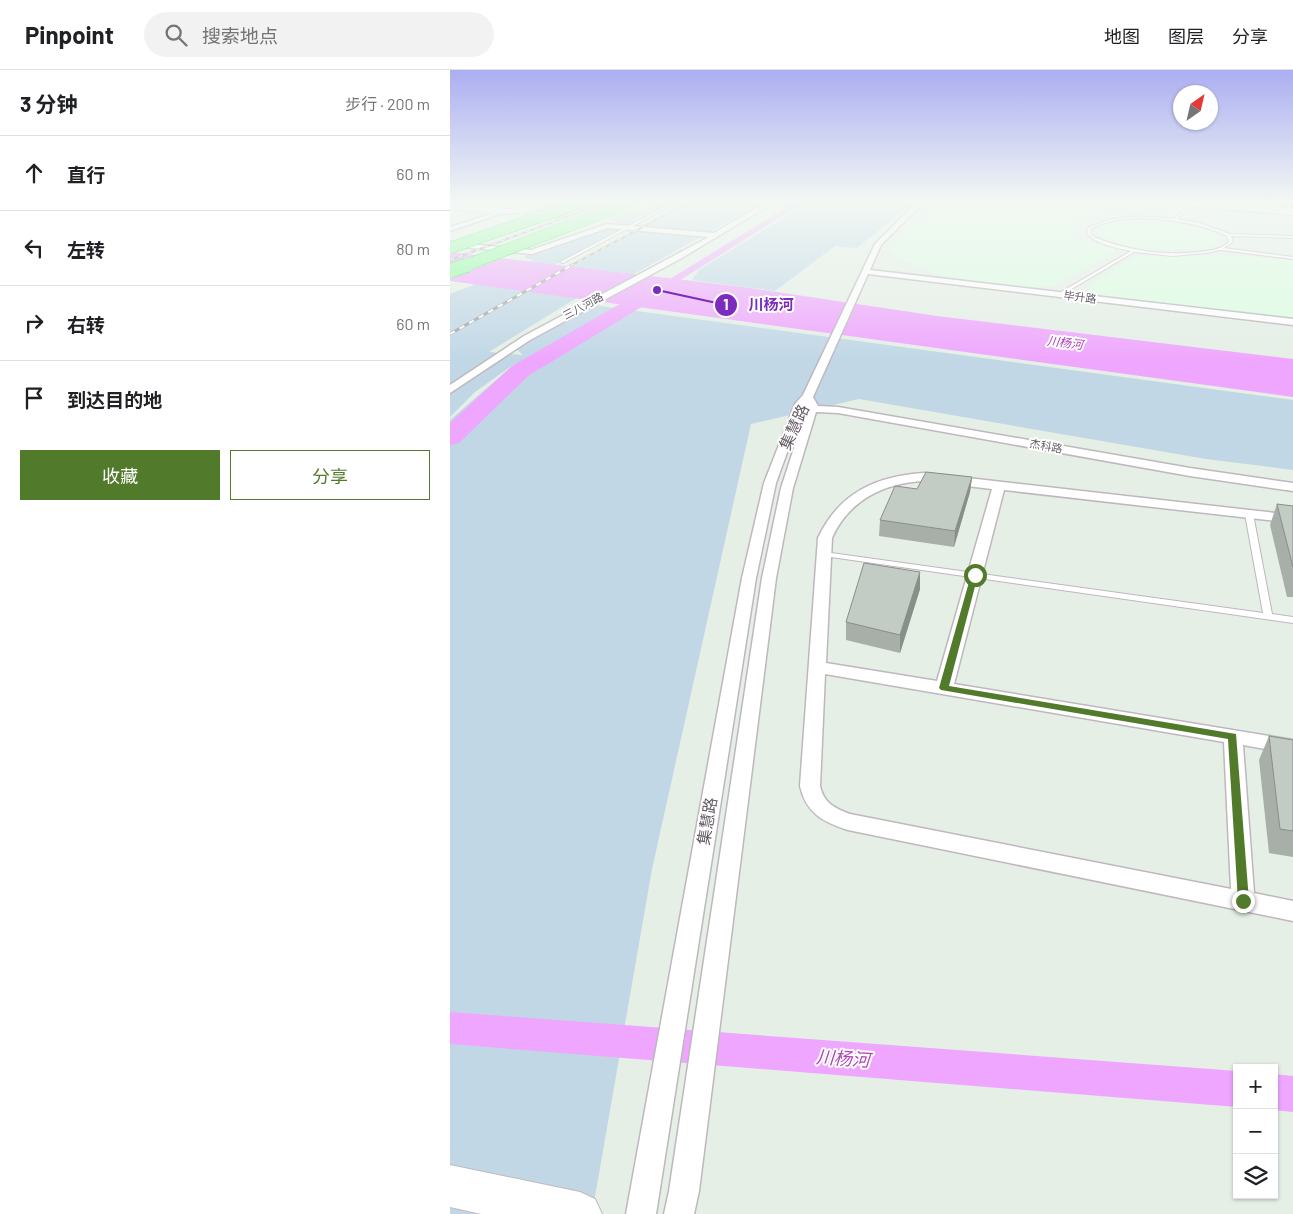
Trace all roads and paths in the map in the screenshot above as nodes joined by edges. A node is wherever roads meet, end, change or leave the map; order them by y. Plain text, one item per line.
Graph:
1 (484, 253) edge
2 (496, 253) edge
3 (508, 253) edge
4 (578, 253) edge
5 (682, 253) edge
6 (874, 253) edge
7 (1129, 253) edge
8 (1256, 253) edge
9 (1293, 258) edge
10 (562, 262) dead end
11 (450, 266) edge
12 (450, 271) edge
13 (866, 272) junction
14 (450, 276) edge
15 (861, 280) joint
16 (1058, 295) junction
17 (1293, 322) edge
18 (450, 390) edge
19 (806, 404) junction
20 (1293, 482) edge
21 (999, 486) junction
22 (1293, 487) edge
23 (1249, 514) junction
24 (1293, 519) edge
25 (824, 554) junction
26 (975, 575) junction
27 (1268, 617) junction
28 (1293, 620) edge
29 (817, 667) junction
30 (944, 688) junction
31 (1233, 737) junction
32 (1293, 747) edge
33 (1243, 901) junction
34 (1293, 911) edge
35 (450, 1186) edge
36 (580, 1214) edge
37 (641, 1214) edge
38 (679, 1214) edge

1 - 11 highway, bridge
2 - 12 highway, bridge
3 - 14 main road, bridge
4 - 10 lane
5 - 18 street, 三八河路
6 - 13 street
7 - 16 lane
8 - 9 lane
13 - 15 street
13 - 16 street, 毕升路
15 - 19 street
16 - 17 street, 毕升路
19 - 20 street, 杰科路
19 - 22 street, 杰科路
19 - 37 street, 集慧路
19 - 38 street, 集慧路
21 - 23 street
21 - 25 street
21 - 26 street
23 - 24 street
23 - 27 lane
25 - 26 lane
25 - 29 street
26 - 27 lane
26 - 30 street
27 - 28 lane
29 - 30 street
29 - 33 street
30 - 31 street
31 - 32 street
31 - 33 street
33 - 34 street
35 - 36 main road

